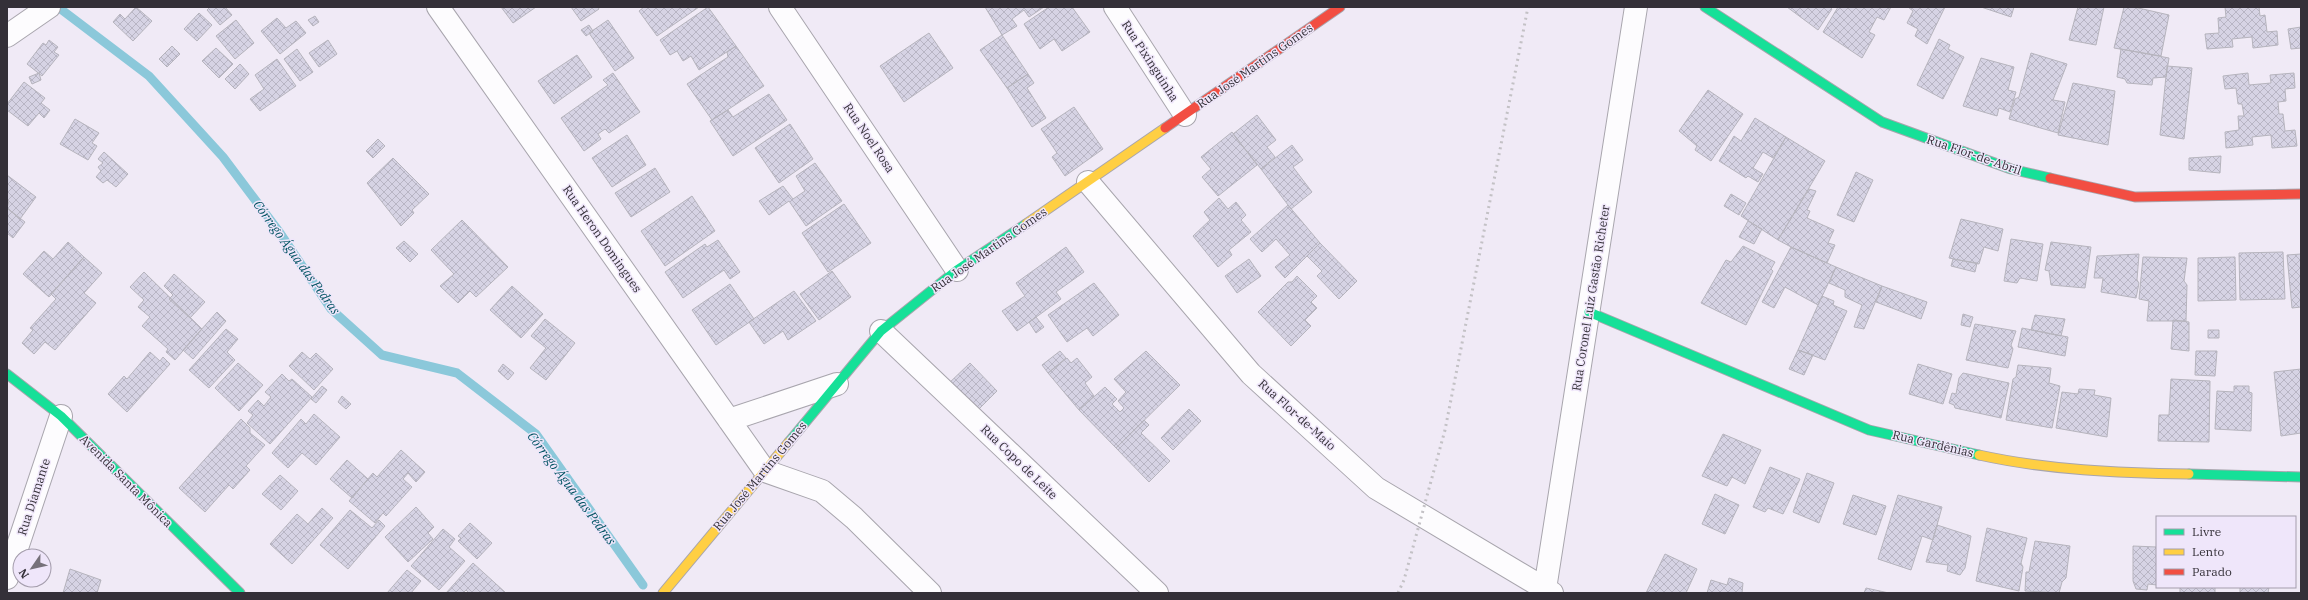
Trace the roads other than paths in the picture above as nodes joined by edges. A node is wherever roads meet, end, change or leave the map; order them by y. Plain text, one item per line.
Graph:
1 (49, 7) edge
2 (438, 7) edge
3 (780, 7) edge
4 (1115, 7) edge
5 (1340, 7) edge
6 (1636, 7) edge
7 (1705, 7) edge
8 (7, 36) edge
9 (1185, 115) junction
10 (1088, 182) junction
11 (2301, 194) edge
12 (957, 270) junction
13 (1589, 312) junction
14 (881, 331) junction
15 (7, 374) edge
16 (837, 384) junction
17 (61, 416) junction
18 (729, 420) junction
19 (765, 471) junction
20 (2301, 477) edge
21 (7, 578) edge
22 (1549, 591) edge
23 (240, 593) edge
24 (663, 593) edge
25 (930, 593) edge
26 (1157, 593) edge

1 - 8 street
2 - 18 street, Rua Heron Domingues
3 - 12 street, Rua Noel Rosa
4 - 9 street, Rua Pixinguinha
5 - 9 street, Rua José Martins Gomes
6 - 13 street, Rua Coronel Luiz Gastão Richeter
7 - 11 street, Rua Flor-de-Abril
9 - 10 street, Rua José Martins Gomes
10 - 12 street, Rua José Martins Gomes
10 - 22 street, Rua Flor-de-Maio
12 - 14 street, Rua José Martins Gomes
13 - 20 street, Rua Gardênias
13 - 22 street, Rua Coronel Luiz Gastão Richeter
14 - 16 street, Rua José Martins Gomes
14 - 26 street, Rua Copo de Leite
15 - 17 street, Avenida Santa Mônica
16 - 18 street
16 - 19 street, Rua José Martins Gomes
17 - 21 street, Rua Diamante
17 - 23 street, Avenida Santa Mônica
18 - 19 street, Rua Heron Domingues
19 - 24 street, Rua José Martins Gomes
19 - 25 street

